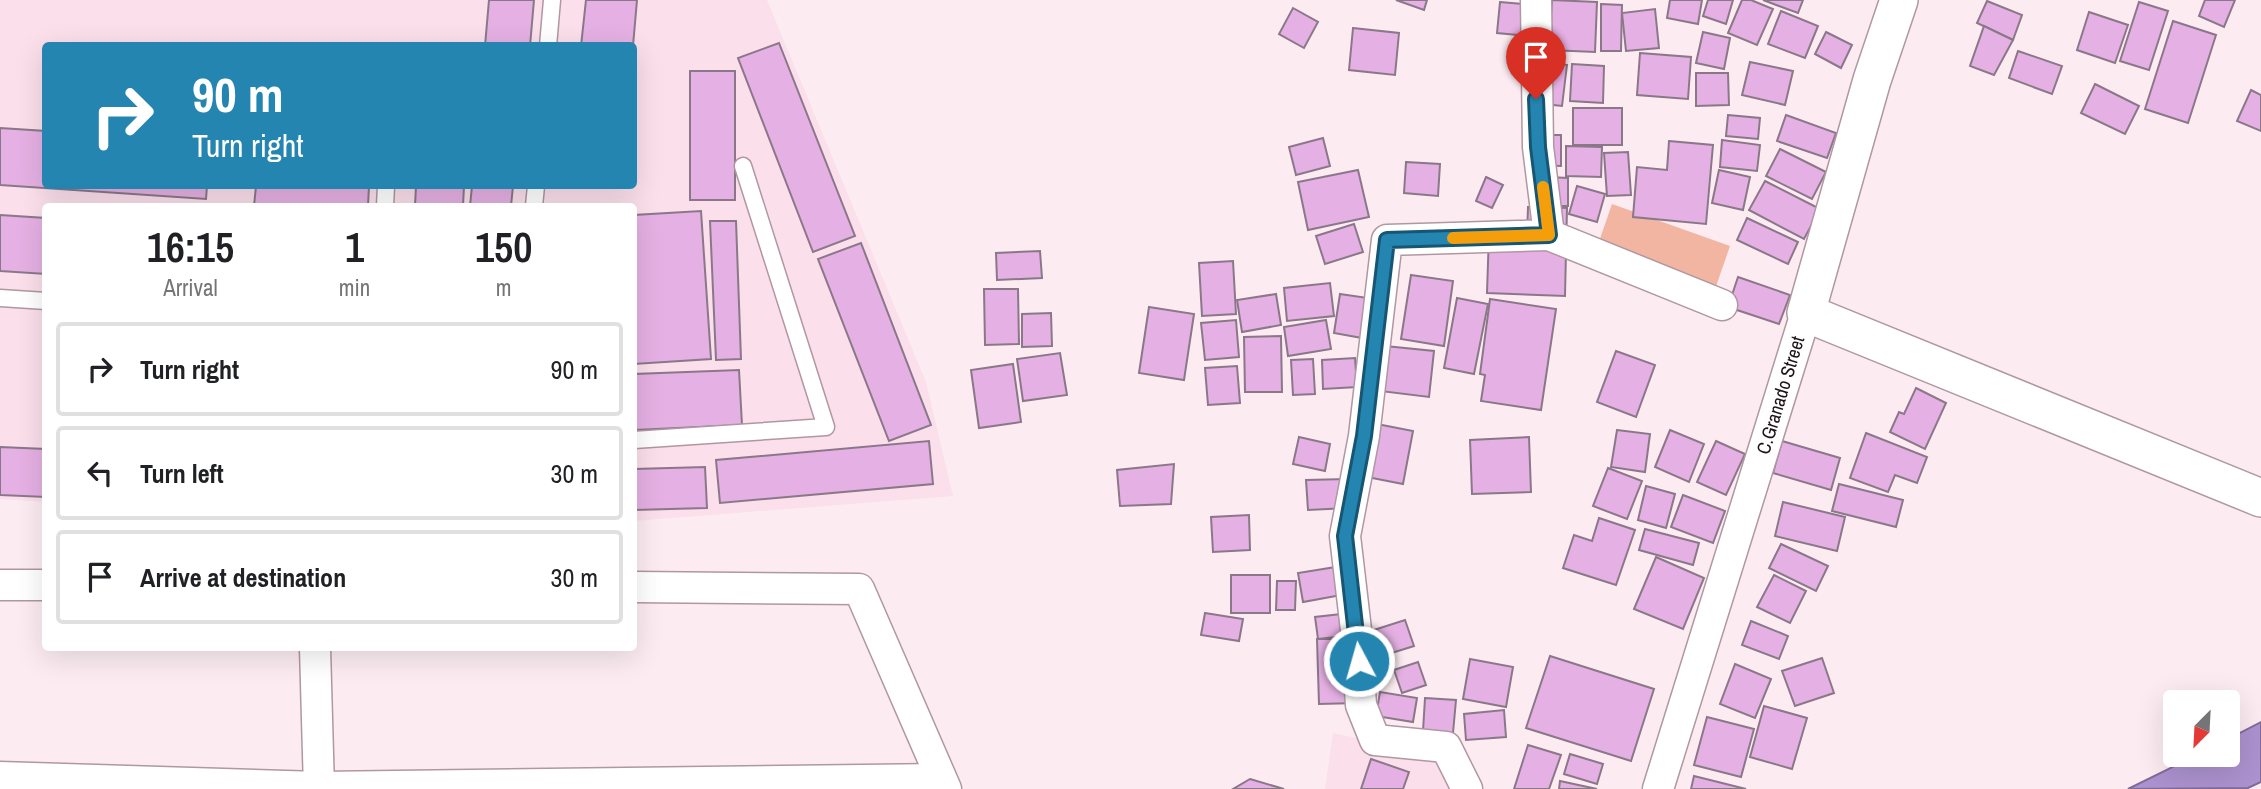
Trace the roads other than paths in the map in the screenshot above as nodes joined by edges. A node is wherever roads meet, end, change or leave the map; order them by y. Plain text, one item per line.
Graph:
1 (552, 0) edge
2 (1536, 0) edge
3 (1899, 0) edge
4 (548, 42) edge
5 (743, 166) dead end
6 (1549, 235) junction
7 (0, 299) edge
8 (42, 301) edge
9 (1722, 305) dead end
10 (1806, 313) junction
11 (637, 440) edge
12 (2261, 498) edge
13 (0, 584) edge
14 (42, 584) edge
15 (637, 587) edge
16 (315, 651) edge
17 (0, 778) edge
18 (943, 784) edge
19 (319, 788) edge
20 (1467, 789) edge
21 (1658, 789) edge

1 - 4 lane
2 - 6 street
3 - 10 street, C.Granado Street
5 - 11 lane
6 - 9 street
6 - 20 street
7 - 8 lane
10 - 12 street
10 - 21 street, C.Granado Street
13 - 14 street
15 - 18 street
16 - 19 street
17 - 19 street
18 - 19 street

